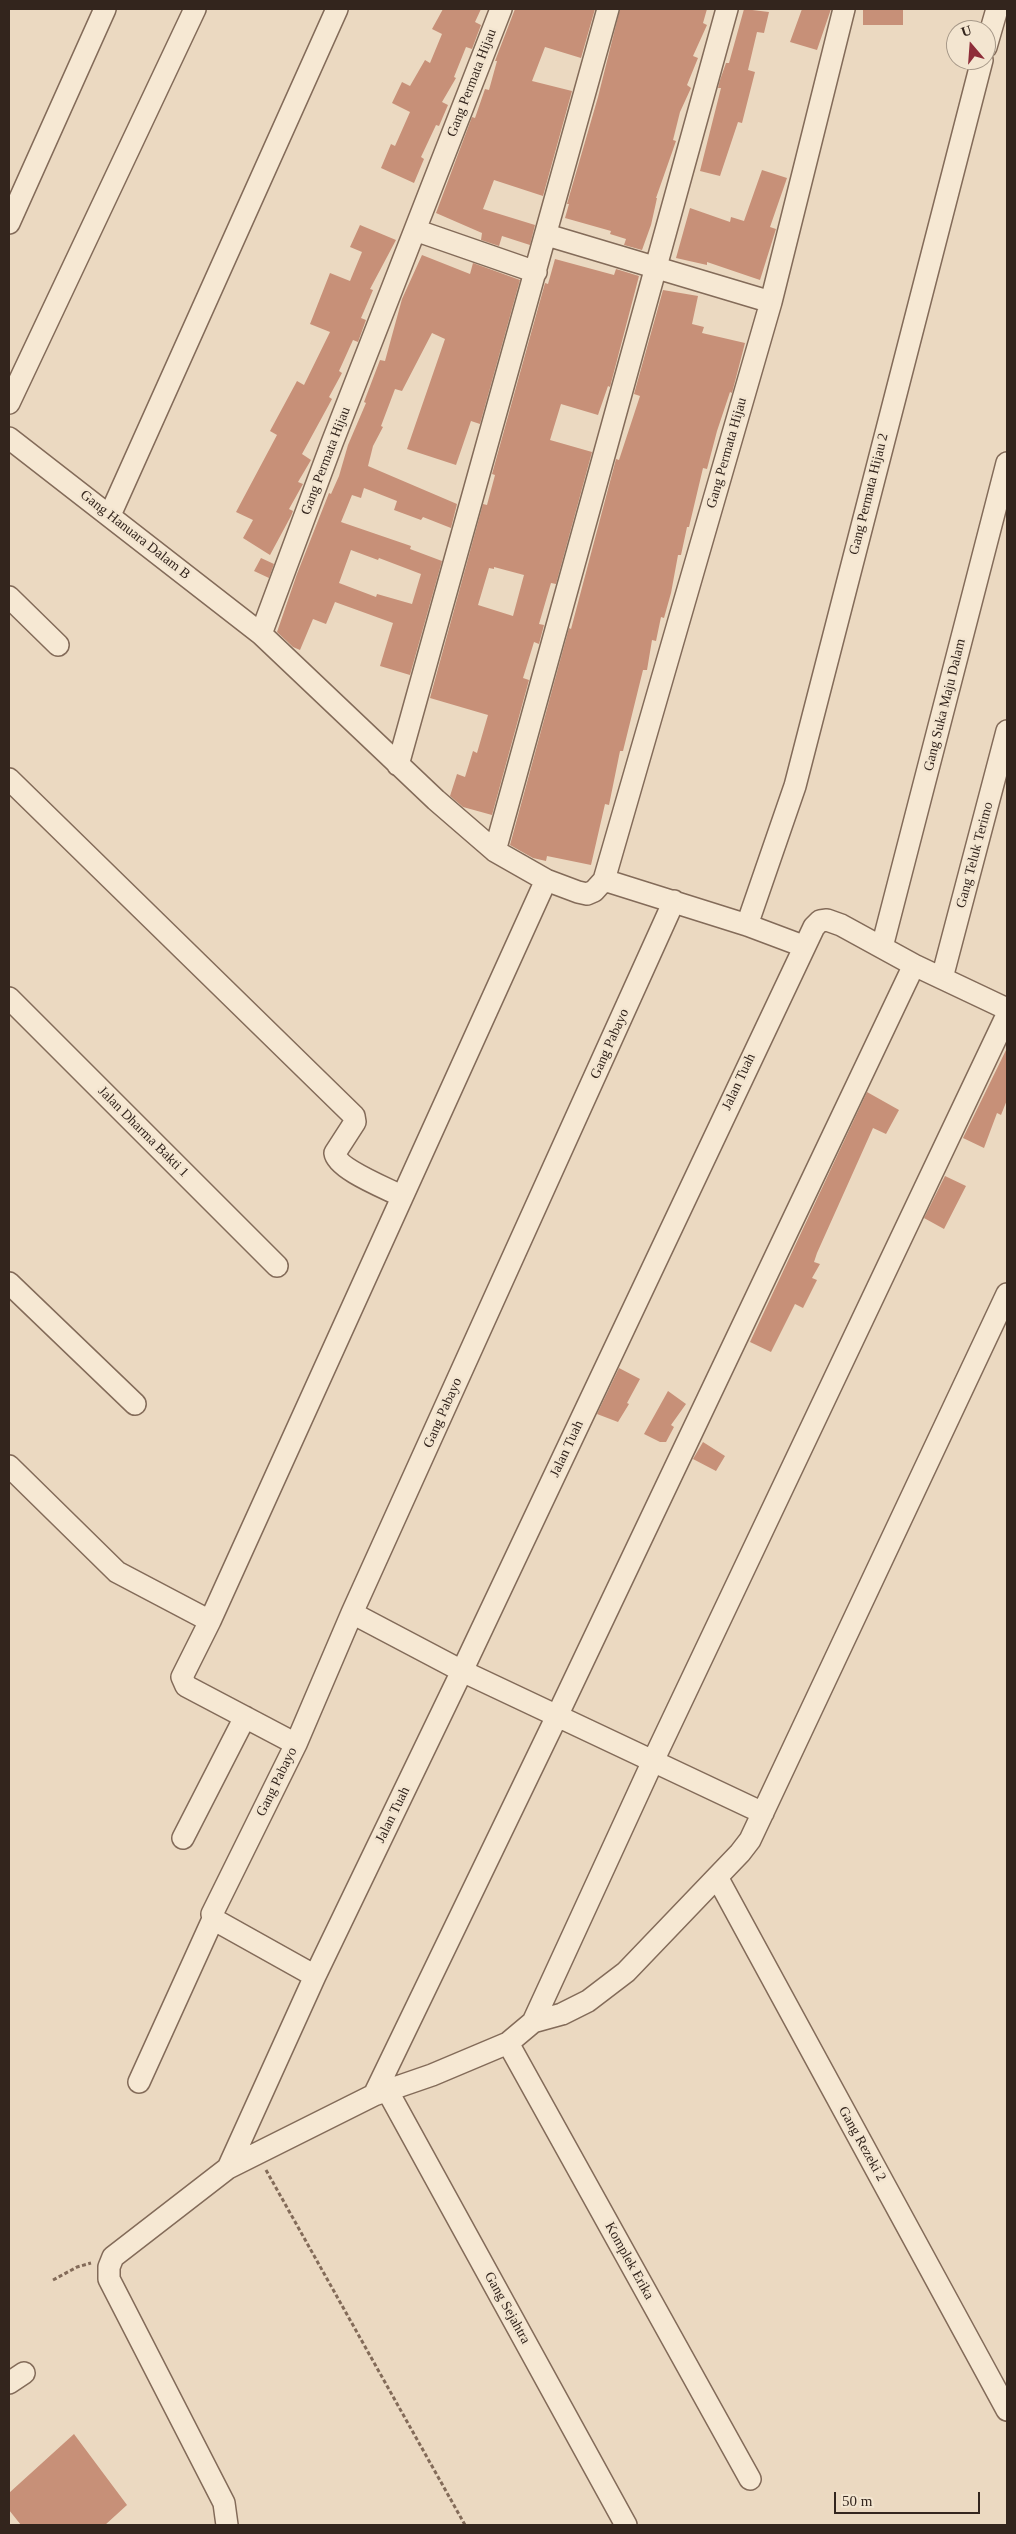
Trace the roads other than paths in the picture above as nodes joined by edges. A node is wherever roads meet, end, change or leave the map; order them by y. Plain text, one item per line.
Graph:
1 (105, 9) edge
2 (195, 9) edge
3 (337, 9) edge
4 (502, 9) edge
5 (608, 9) edge
6 (727, 9) edge
7 (844, 9) edge
8 (979, 70) edge
9 (9, 222) edge
10 (415, 230) junction
11 (547, 234) junction
12 (657, 268) junction
13 (536, 272) junction
14 (770, 302) junction
15 (9, 403) edge
16 (9, 438) edge
17 (1007, 463) edge
18 (110, 515) junction
19 (9, 597) edge
20 (261, 634) junction
21 (58, 645) dead end
22 (1007, 731) edge
23 (398, 764) junction
24 (9, 779) edge
25 (495, 851) junction
26 (546, 880) junction
27 (599, 885) junction
28 (674, 901) junction
29 (747, 925) junction
30 (803, 946) junction
31 (882, 947) junction
32 (914, 965) junction
33 (942, 978) junction
34 (9, 998) edge
35 (1007, 1009) edge
36 (1007, 1015) edge
37 (401, 1196) junction
38 (276, 1266) dead end
39 (9, 1283) edge
40 (1007, 1294) edge
41 (135, 1404) dead end
42 (9, 1466) edge
43 (352, 1612) junction
44 (210, 1621) junction
45 (462, 1671) junction
46 (558, 1714) junction
47 (245, 1717) junction
48 (296, 1744) junction
49 (653, 1761) junction
50 (763, 1813) junction
51 (183, 1838) dead end
52 (717, 1878) junction
53 (215, 1920) junction
54 (315, 1976) junction
55 (533, 2022) junction
56 (508, 2044) junction
57 (139, 2082) dead end
58 (380, 2093) junction
59 (228, 2168) junction
60 (1007, 2410) edge
61 (750, 2479) dead end
62 (227, 2525) edge
63 (626, 2525) edge

1 - 9 street
2 - 15 street
3 - 18 street
4 - 10 street, Gang Permata Hijau
5 - 11 street
6 - 12 street
7 - 14 street, Gang Permata Hijau
8 - 29 street, Gang Permata Hijau 2
10 - 13 street
10 - 20 street, Gang Permata Hijau
11 - 12 street
11 - 13 street
12 - 14 street
12 - 25 street
13 - 23 street
14 - 27 street, Gang Permata Hijau
16 - 18 street, Gang Hanuara Dalam B
17 - 31 street, Gang Suka Maju Dalam
18 - 20 street, Gang Hanuara Dalam B
19 - 21 street
20 - 23 street, Gang Hanuara Dalam B
22 - 33 street, Gang Teluk Terimo
23 - 25 street, Gang Hanuara Dalam B
24 - 37 street
25 - 26 street, Gang Hanuara Dalam B
26 - 27 street, Gang Hanuara Dalam B
26 - 37 street
27 - 28 street, Gang Hanuara Dalam B
28 - 29 street, Gang Hanuara Dalam B
28 - 43 street, Gang Pabayo
29 - 30 street, Gang Hanuara Dalam B
30 - 31 street, Jalan Tuah
30 - 45 street, Jalan Tuah
31 - 32 street, Jalan Tuah
32 - 33 street, Jalan Tuah
32 - 46 street
33 - 35 street, Jalan Tuah
34 - 38 street, Jalan Dharma Bakti 1
36 - 49 street
37 - 44 street
39 - 41 street
40 - 50 street
42 - 44 street
43 - 45 street
43 - 48 street, Gang Pabayo
44 - 47 street
45 - 46 street
45 - 54 street, Jalan Tuah
46 - 49 street
46 - 58 street
47 - 48 street
47 - 51 street
48 - 53 street, Gang Pabayo
49 - 50 street
49 - 55 street
50 - 52 street
52 - 55 street
52 - 60 street, Gang Rezeki 2
53 - 54 street
53 - 57 street, Gang Pabayo
54 - 59 street, Jalan Tuah
55 - 56 street
56 - 58 street
56 - 61 street, Komplek Erika
58 - 59 street
58 - 63 street, Gang Sejahtra
59 - 62 street

